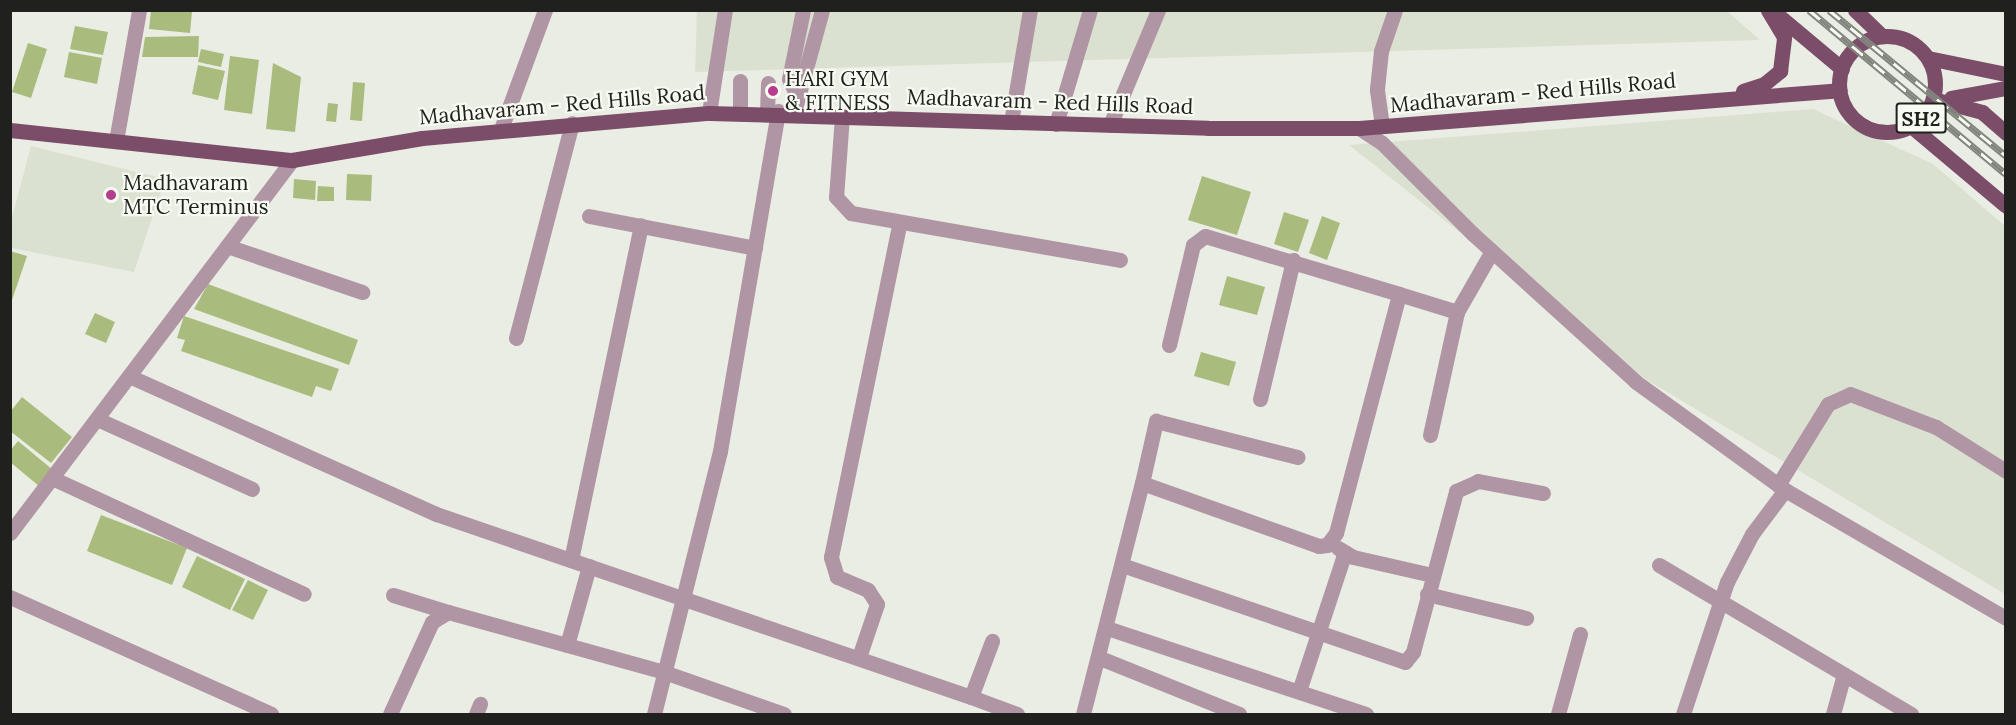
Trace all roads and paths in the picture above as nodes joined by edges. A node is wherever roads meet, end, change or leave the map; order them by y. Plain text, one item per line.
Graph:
1 (139, 10) edge
2 (545, 10) edge
3 (725, 10) edge
4 (803, 10) edge
5 (822, 10) edge
6 (1030, 10) edge
7 (1090, 10) edge
8 (1158, 10) edge
9 (1395, 10) edge
10 (1768, 10) edge
11 (1773, 10) edge
12 (1855, 10) edge
13 (1882, 36) junction
14 (1928, 58) junction
15 (1842, 69) junction
16 (2006, 74) edge
17 (740, 81) dead end
18 (768, 83) dead end
19 (2006, 88) edge
20 (1839, 90) junction
21 (1720, 98) junction
22 (1933, 99) junction
23 (796, 105) junction
24 (772, 111) junction
25 (741, 112) junction
26 (709, 113) junction
27 (842, 116) junction
28 (1011, 122) junction
29 (572, 123) junction
30 (1056, 124) junction
31 (1110, 125) junction
32 (1382, 126) junction
33 (1911, 126) junction
34 (1359, 128) junction
35 (501, 129) junction
36 (10, 130) edge
37 (2006, 133) edge
38 (116, 141) junction
39 (292, 159) junction
40 (2006, 206) edge
41 (589, 216) dead end
42 (900, 222) junction
43 (641, 225) junction
44 (227, 246) junction
45 (755, 248) junction
46 (1492, 251) junction
47 (1120, 260) dead end
48 (1293, 260) junction
49 (362, 292) dead end
50 (1399, 294) junction
51 (1456, 312) junction
52 (516, 338) dead end
53 (1169, 345) dead end
54 (129, 376) junction
55 (1260, 399) dead end
56 (97, 419) junction
57 (1430, 435) dead end
58 (1297, 458) dead end
59 (2006, 471) edge
60 (52, 478) junction
61 (1142, 483) junction
62 (1782, 488) junction
63 (252, 489) dead end
64 (1543, 493) dead end
65 (10, 533) edge
66 (1333, 541) junction
67 (1345, 552) junction
68 (571, 560) junction
69 (1122, 565) junction
70 (1659, 565) dead end
71 (589, 566) junction
72 (1432, 574) junction
73 (304, 594) dead end
74 (1427, 594) junction
75 (393, 595) dead end
76 (685, 596) junction
77 (10, 597) edge
78 (1720, 602) junction
79 (448, 612) junction
80 (1526, 618) dead end
81 (2006, 618) edge
82 (1107, 628) junction
83 (1319, 632) junction
84 (1580, 634) dead end
85 (992, 641) dead end
86 (567, 645) junction
87 (859, 657) junction
88 (1100, 658) junction
89 (664, 672) junction
90 (1845, 674) junction
91 (1299, 692) junction
92 (971, 696) junction
93 (271, 714) edge
94 (390, 714) edge
95 (654, 714) edge
96 (784, 714) edge
97 (1017, 714) edge
98 (1083, 714) edge
99 (1239, 714) edge
100 (1366, 714) edge
101 (1558, 714) edge
102 (1683, 714) edge
103 (1833, 714) edge
104 (1911, 714) edge

1 - 38 street
2 - 35 street
3 - 26 street
4 - 23 street
5 - 23 street
6 - 28 street
7 - 30 street
8 - 31 street
9 - 32 street
10 - 21 main road
11 - 15 main road
12 - 13 main road
13 - 14 main road
13 - 15 main road
14 - 16 main road
14 - 22 main road, SH2
15 - 20 main road
17 - 25 street
18 - 24 street
19 - 22 main road
20 - 21 main road, Madhavaram - Red Hills Road
20 - 33 main road, SH2
21 - 32 main road, Madhavaram - Red Hills Road
22 - 33 main road, SH2
22 - 37 main road, SH2
23 - 24 main road, Madhavaram - Red Hills Road
23 - 27 main road, Madhavaram - Red Hills Road
24 - 25 main road, Madhavaram - Red Hills Road
24 - 45 street
25 - 26 main road, Madhavaram - Red Hills Road
26 - 29 main road, Madhavaram - Red Hills Road
27 - 28 main road, Madhavaram - Red Hills Road
27 - 42 street
28 - 30 main road, Madhavaram - Red Hills Road
29 - 35 main road, Madhavaram - Red Hills Road
29 - 52 street
30 - 31 main road, Madhavaram - Red Hills Road
31 - 34 main road, Madhavaram - Red Hills Road
32 - 34 main road, Madhavaram - Red Hills Road
33 - 40 main road, SH2
34 - 46 street
35 - 39 main road, Madhavaram - Red Hills Road
36 - 38 main road, Madhavaram - Red Hills Road
38 - 39 main road, Madhavaram - Red Hills Road
39 - 44 street
41 - 43 street
42 - 47 street
42 - 87 street
43 - 45 street
43 - 68 street
44 - 49 street
44 - 54 street
45 - 76 street
46 - 51 street
46 - 62 street
48 - 50 street
48 - 53 street
48 - 55 street
50 - 51 street
50 - 66 street
51 - 57 street
54 - 56 street
54 - 68 street
56 - 60 street
56 - 63 street
58 - 61 street
59 - 62 street
60 - 65 street
60 - 73 street
61 - 66 street
61 - 69 street
62 - 78 street
62 - 81 street
64 - 72 street
66 - 67 street
67 - 72 street
67 - 83 street
68 - 71 street
69 - 82 street
69 - 83 street
70 - 78 street
71 - 76 street
71 - 86 street
72 - 74 street
74 - 80 street
74 - 83 street
75 - 79 street
76 - 87 street
76 - 89 street
77 - 93 street
78 - 90 street
78 - 102 street
79 - 86 street
79 - 94 street
82 - 88 street
82 - 91 street
83 - 91 street
84 - 101 street
85 - 92 street
86 - 89 street
87 - 92 street
88 - 98 street
88 - 99 street
89 - 95 street
89 - 96 street
90 - 103 street
90 - 104 street
91 - 100 street
92 - 97 street

